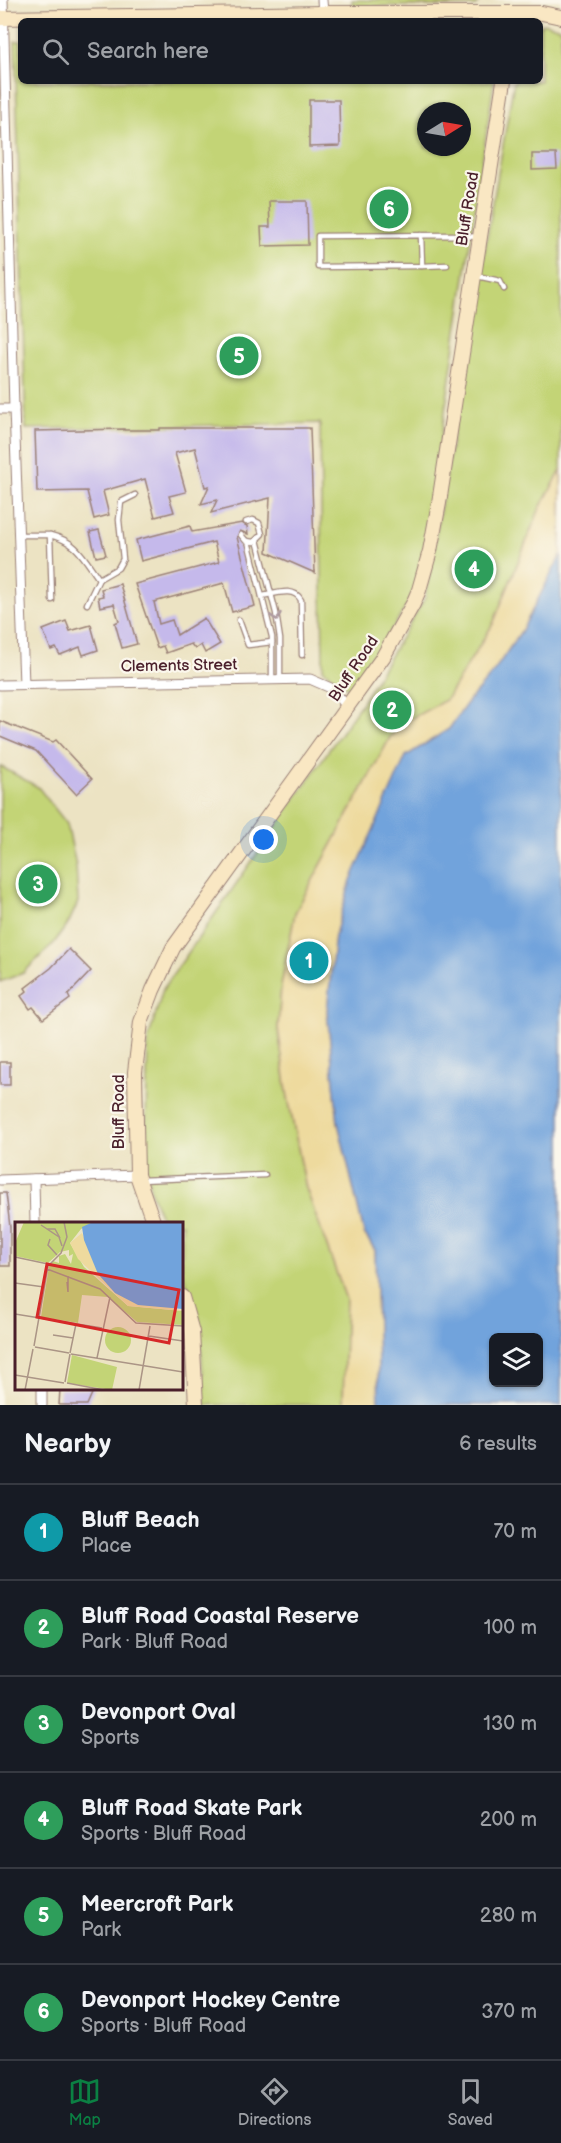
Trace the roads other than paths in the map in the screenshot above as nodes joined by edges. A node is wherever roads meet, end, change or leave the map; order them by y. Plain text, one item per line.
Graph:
1 (3, 0) edge
2 (322, 6) edge
3 (561, 16) edge
4 (514, 17) edge
5 (2, 18) edge
6 (504, 84) edge
7 (421, 235) junction
8 (480, 238) junction
9 (447, 265) dead end
10 (422, 266) junction
11 (474, 275) junction
12 (504, 289) dead end
13 (14, 409) junction
14 (0, 410) edge
15 (135, 495) dead end
16 (246, 522) dead end
17 (18, 535) junction
18 (50, 535) junction
19 (241, 535) dead end
20 (257, 540) junction
21 (248, 541) junction
22 (99, 579) junction
23 (270, 595) junction
24 (262, 596) junction
25 (52, 600) dead end
26 (87, 604) dead end
27 (239, 620) dead end
28 (272, 642) junction
29 (302, 655) dead end
30 (276, 680) junction
31 (24, 684) junction
32 (0, 685) edge
33 (348, 708) junction
34 (265, 1175) dead end
35 (137, 1178) junction
36 (34, 1179) junction
37 (0, 1180) edge
38 (35, 1222) edge
39 (153, 1222) edge
40 (183, 1300) edge
41 (196, 1405) edge

1 - 5 street
2 - 4 street
2 - 5 street
3 - 4 street
5 - 13 street
6 - 8 street, Bluff Road
7 - 8 lane
7 - 10 lane
7 - 10 lane
8 - 11 street, Bluff Road
9 - 10 lane
11 - 12 lane
11 - 33 street, Bluff Road
13 - 14 street
13 - 17 street
15 - 22 lane
16 - 20 lane
17 - 18 lane
17 - 31 street
18 - 22 lane
18 - 25 lane
19 - 21 lane
20 - 21 lane
20 - 23 lane
21 - 24 lane
22 - 26 lane
23 - 24 lane
23 - 29 lane
23 -> 30 lane
24 - 28 lane
27 - 28 lane
28 - 30 lane
30 - 31 street, Clements Street
30 - 33 street, Clements Street
31 - 32 street, Clements Street
33 - 35 street, Bluff Road
34 - 35 lane
35 - 36 street
35 - 39 street, Bluff Road
36 - 37 street
36 - 38 street
40 - 41 street

